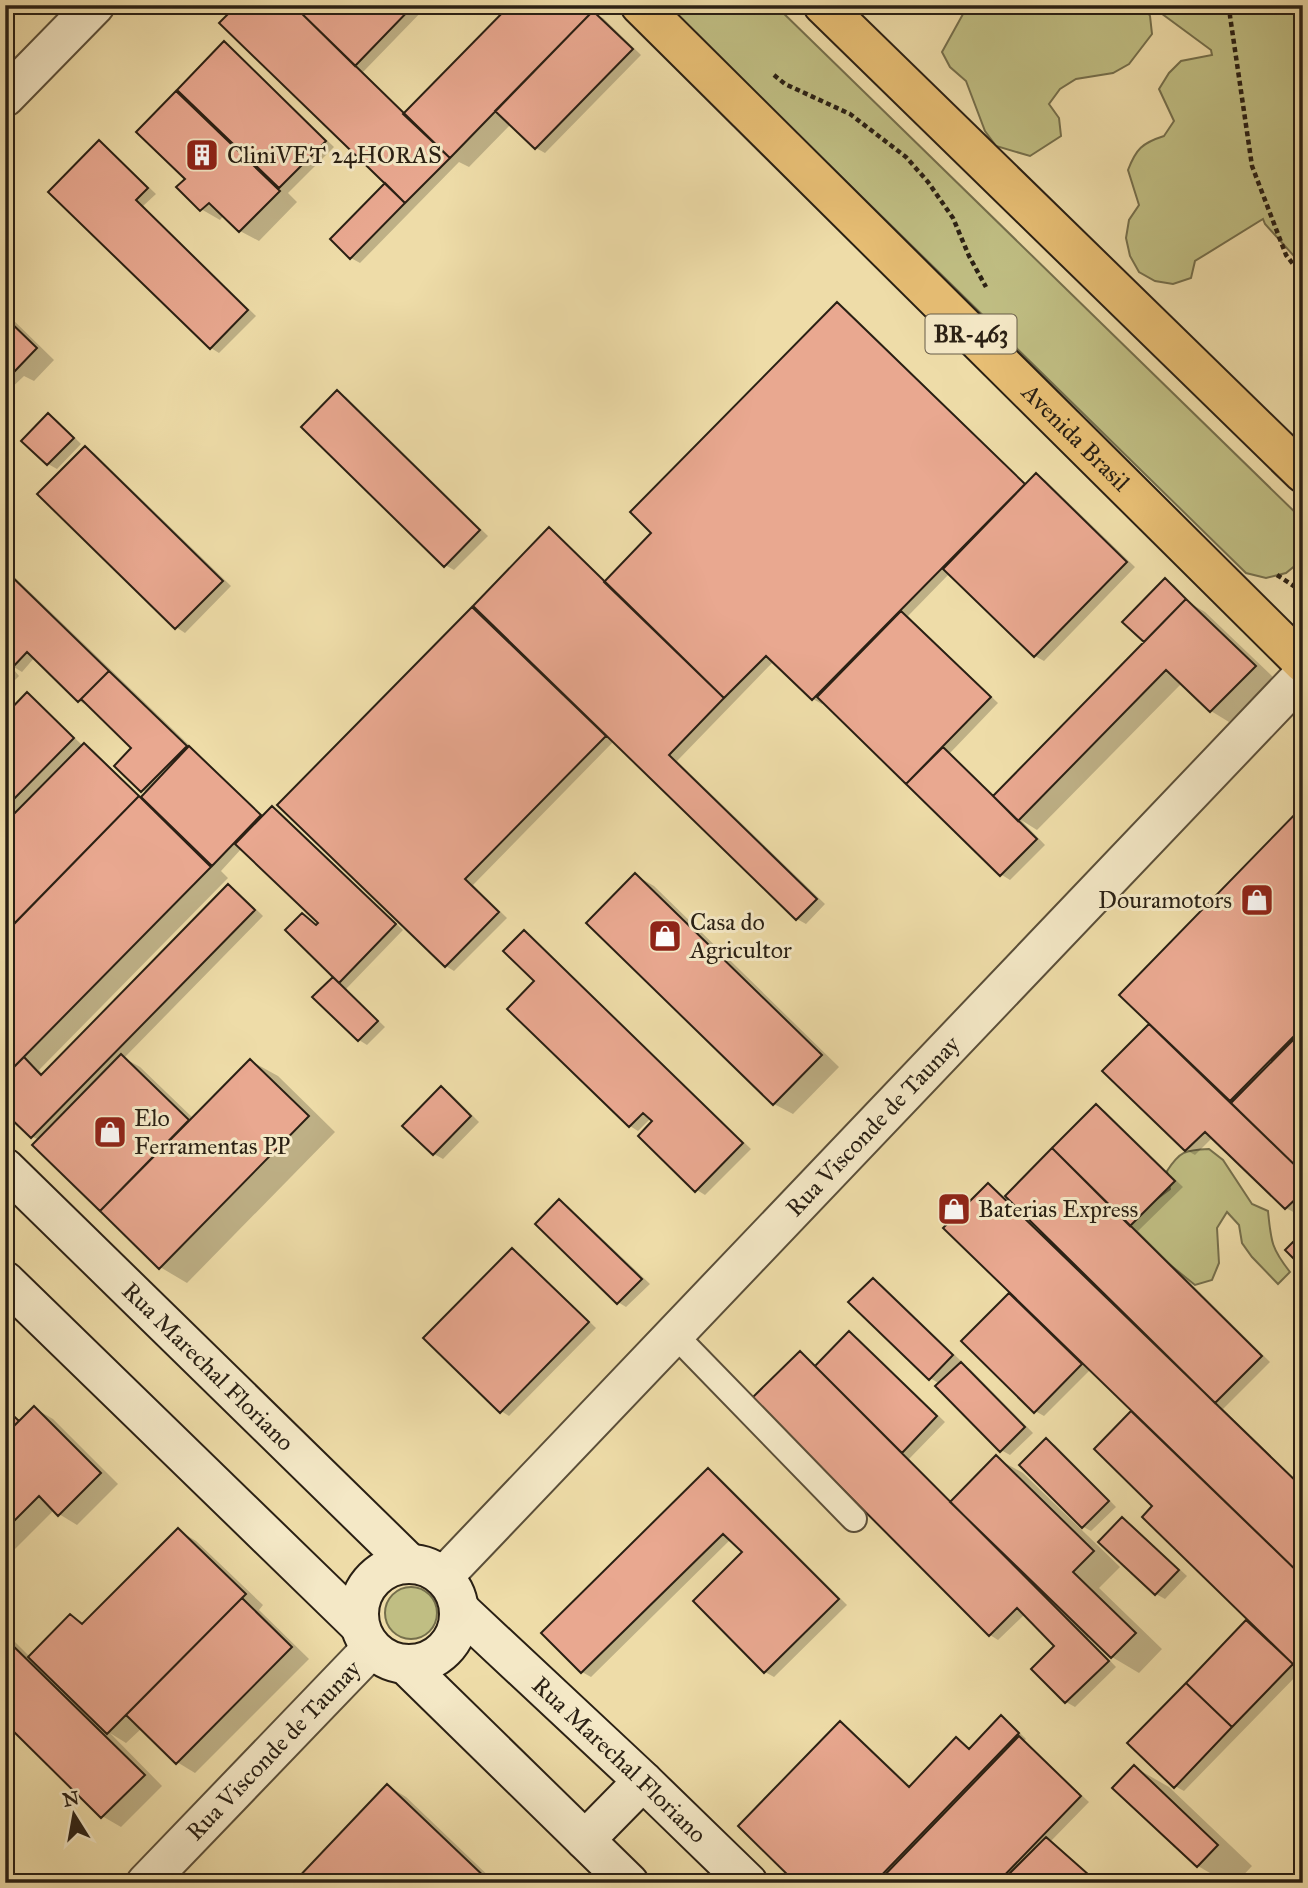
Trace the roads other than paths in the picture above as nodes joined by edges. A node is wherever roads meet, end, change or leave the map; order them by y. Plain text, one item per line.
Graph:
1 (95, 5) edge
2 (639, 5) edge
3 (823, 5) edge
4 (5, 97) edge
5 (1303, 473) edge
6 (1303, 663) edge
7 (1303, 675) edge
8 (5, 1168) edge
9 (5, 1281) edge
10 (674, 1334) junction
11 (854, 1519) dead end
12 (437, 1583) junction
13 (365, 1637) junction
14 (406, 1665) junction
15 (643, 1781) junction
16 (585, 1840) junction
17 (146, 1883) edge
18 (629, 1883) edge
19 (748, 1883) edge

1 - 4 main road
2 - 6 main road, Avenida Brasil / BR-463
3 - 5 main road
7 - 10 main road, Rua Visconde de Taunay
8 - 12 main road, Rua Marechal Floriano
9 - 13 main road
10 - 11 lane
10 - 12 main road, Rua Visconde de Taunay
12 - 13 main road
12 - 14 main road
12 - 15 main road, Rua Marechal Floriano
13 - 14 main road
13 - 17 main road, Rua Visconde de Taunay
14 - 16 main road
15 - 16 main road
15 - 19 main road, Rua Marechal Floriano
16 - 18 main road

